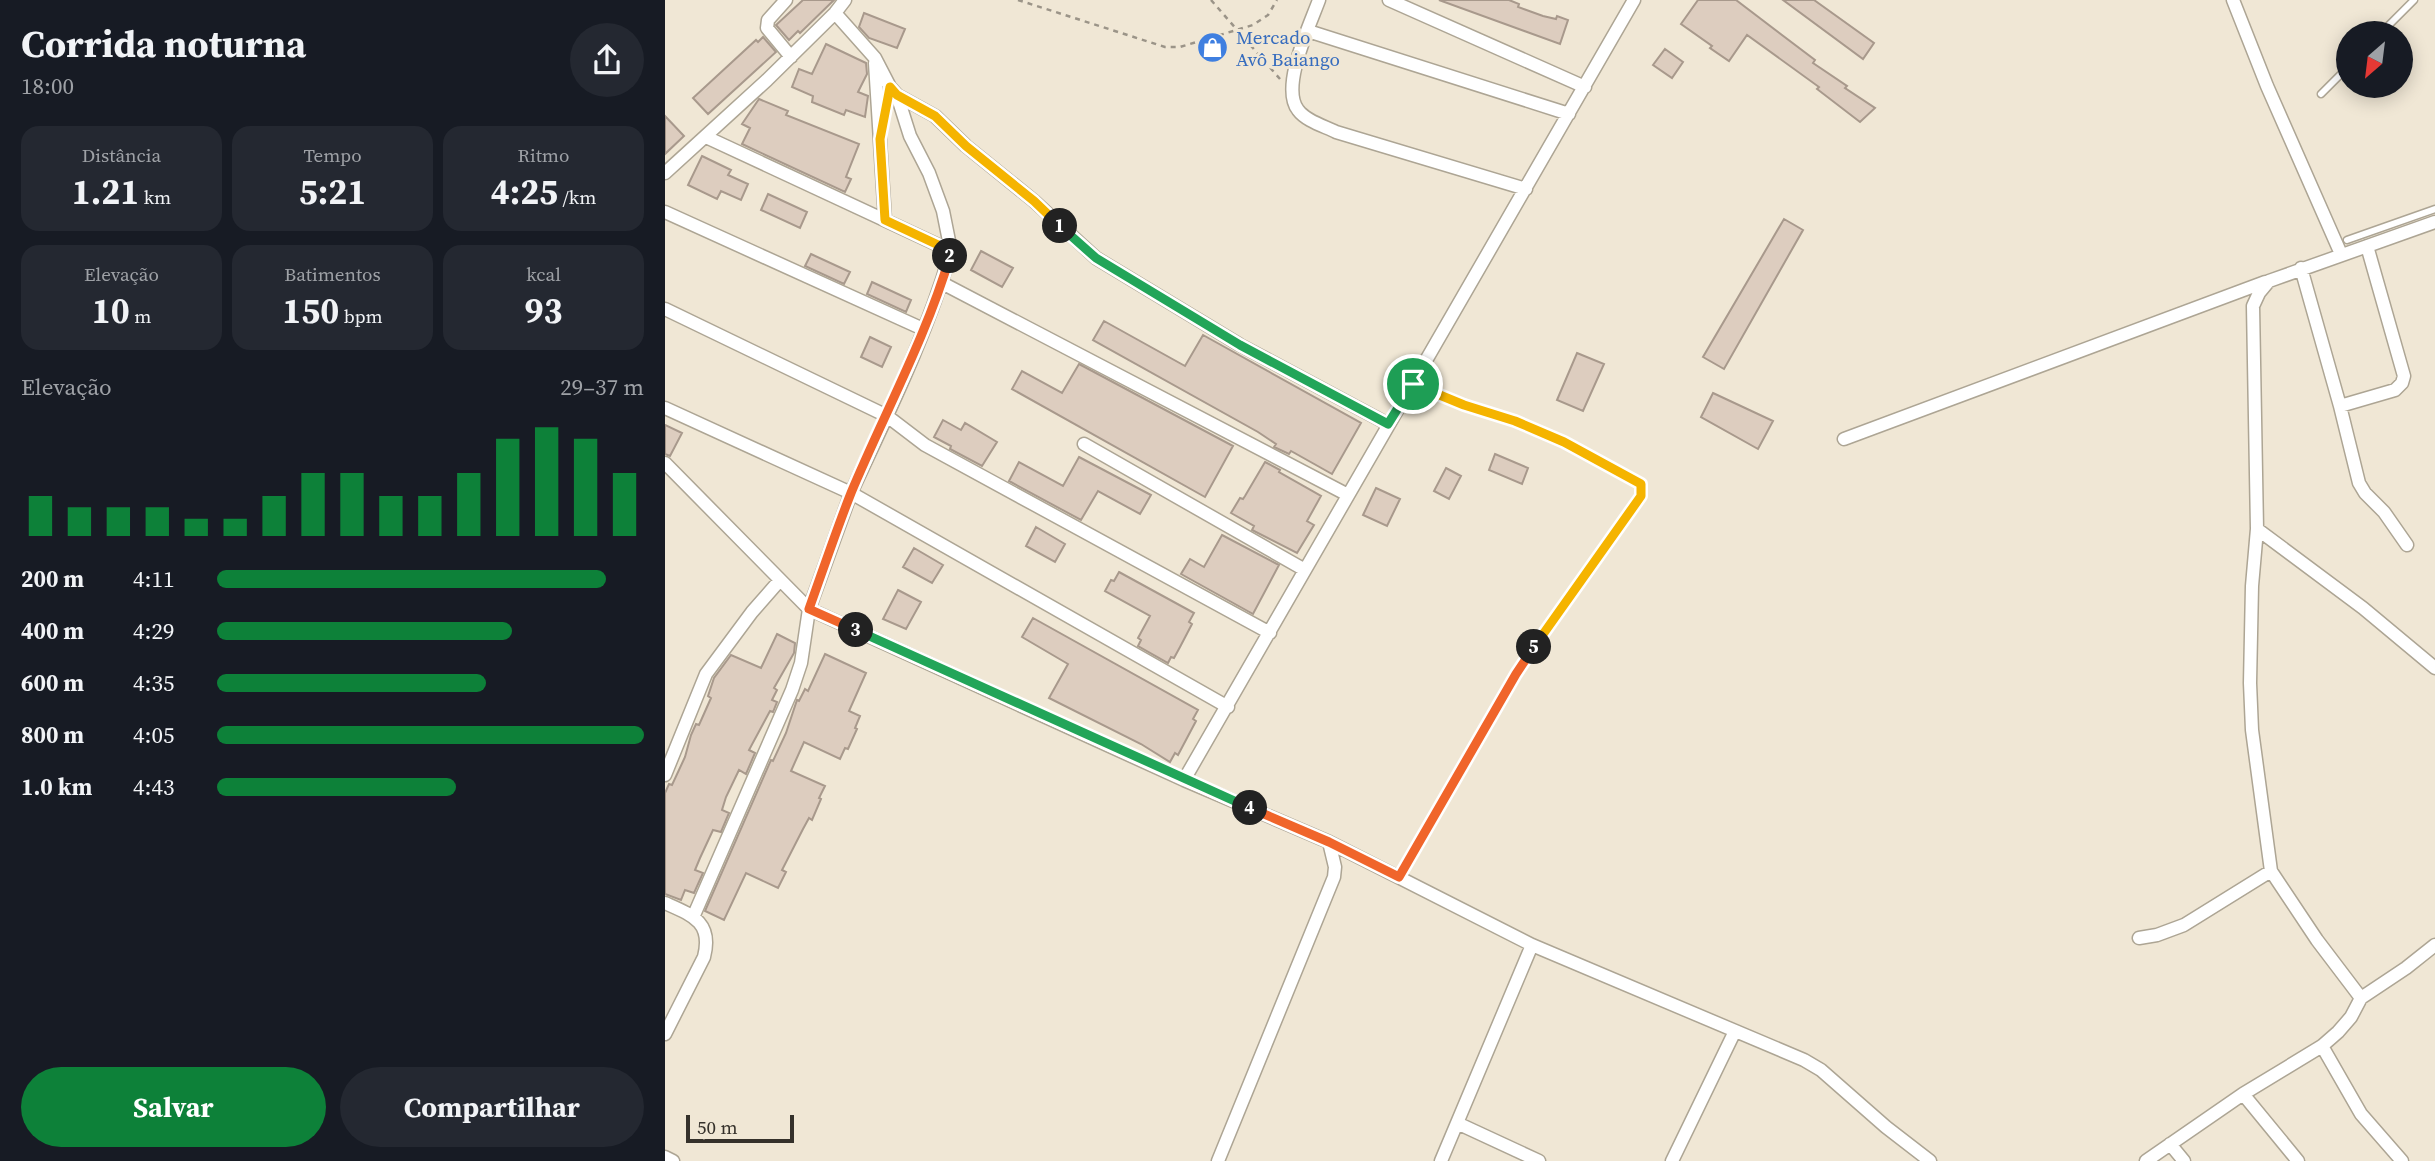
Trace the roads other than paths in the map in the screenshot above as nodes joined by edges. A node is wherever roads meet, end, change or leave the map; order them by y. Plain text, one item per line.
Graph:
1 (786, 0) edge
2 (845, 0) edge
3 (1319, 0) edge
4 (1389, 0) edge
5 (1634, 0) edge
6 (2233, 0) edge
7 (2414, 0) edge
8 (835, 13) junction
9 (2393, 21) edge
10 (1308, 30) junction
11 (790, 57) junction
12 (875, 58) junction
13 (2336, 79) edge
14 (1585, 86) junction
15 (894, 91) junction
16 (2321, 94) dead end
17 (1569, 114) junction
18 (706, 137) junction
19 (880, 139) junction
20 (665, 173) edge
21 (1526, 189) junction
22 (2435, 209) edge
23 (665, 212) edge
24 (885, 220) junction
25 (2434, 226) edge
26 (2347, 240) dead end
27 (2367, 246) junction
28 (951, 251) junction
29 (2341, 254) junction
30 (2301, 268) junction
31 (2269, 281) junction
32 (942, 283) junction
33 (665, 309) edge
34 (923, 329) junction
35 (1413, 384) junction
36 (2340, 406) junction
37 (665, 408) edge
38 (887, 416) junction
39 (1388, 424) junction
40 (1844, 439) dead end
41 (1084, 444) dead end
42 (665, 463) edge
43 (851, 493) junction
44 (1348, 495) junction
45 (2257, 529) junction
46 (2407, 545) dead end
47 (1305, 570) junction
48 (780, 580) junction
49 (809, 609) junction
50 (1270, 633) junction
51 (2435, 668) edge
52 (1228, 707) junction
53 (665, 775) edge
54 (1184, 780) junction
55 (1329, 842) junction
56 (2271, 871) junction
57 (1399, 877) junction
58 (665, 903) edge
59 (694, 915) junction
60 (2139, 938) dead end
61 (1532, 945) junction
62 (2435, 945) edge
63 (2361, 998) junction
64 (1735, 1031) junction
65 (665, 1034) edge
66 (2322, 1046) junction
67 (2243, 1094) junction
68 (1457, 1123) junction
69 (2170, 1144) junction
70 (665, 1157) edge
71 (673, 1161) edge
72 (1218, 1161) edge
73 (1441, 1161) edge
74 (1539, 1161) edge
75 (1672, 1161) edge
76 (1930, 1161) edge
77 (2146, 1161) edge
78 (2184, 1161) edge
79 (2298, 1161) edge
80 (2402, 1161) edge

1 - 11 street
2 - 8 street
3 - 10 street
4 - 14 street
5 - 14 street
6 - 29 street
7 - 9 lane
8 - 11 street
8 - 12 street
10 - 17 street
10 - 21 street
11 - 18 street
12 - 15 street
12 - 19 street
13 - 16 lane
14 - 17 street
15 - 19 street
15 - 28 street
15 - 39 street
17 - 21 street
18 - 20 street
18 - 24 street
19 - 24 street
21 - 35 street
22 - 26 lane
23 - 34 street
24 - 28 street
25 - 27 street
27 - 29 street
27 - 36 street
28 - 32 street
29 - 30 street
30 - 31 street
30 - 36 street
31 - 40 street
31 - 45 street
32 - 34 street
32 - 44 street
33 - 38 street
34 - 38 street
35 - 39 street
35 - 57 lane
36 - 46 street
37 - 43 street
38 - 43 street
38 - 50 street
39 - 44 street
41 - 47 street
42 - 48 street
43 - 49 street
43 - 52 street
44 - 47 street
45 - 51 street
45 - 56 street
47 - 50 street
48 - 49 street
48 - 53 street
49 - 54 street
49 - 59 street
50 - 52 street
52 - 54 street
54 - 55 street
55 - 57 street
55 - 72 street
56 - 60 street
56 - 63 street
57 - 61 street
58 - 59 street
59 - 65 street
61 - 64 street
61 - 68 street
62 - 63 street
63 - 66 street
64 - 75 street
64 - 76 street
66 - 67 street
66 - 80 street
67 - 69 street
67 - 79 street
68 - 73 street
68 - 74 street
69 - 77 street
69 - 78 street
70 - 71 street

